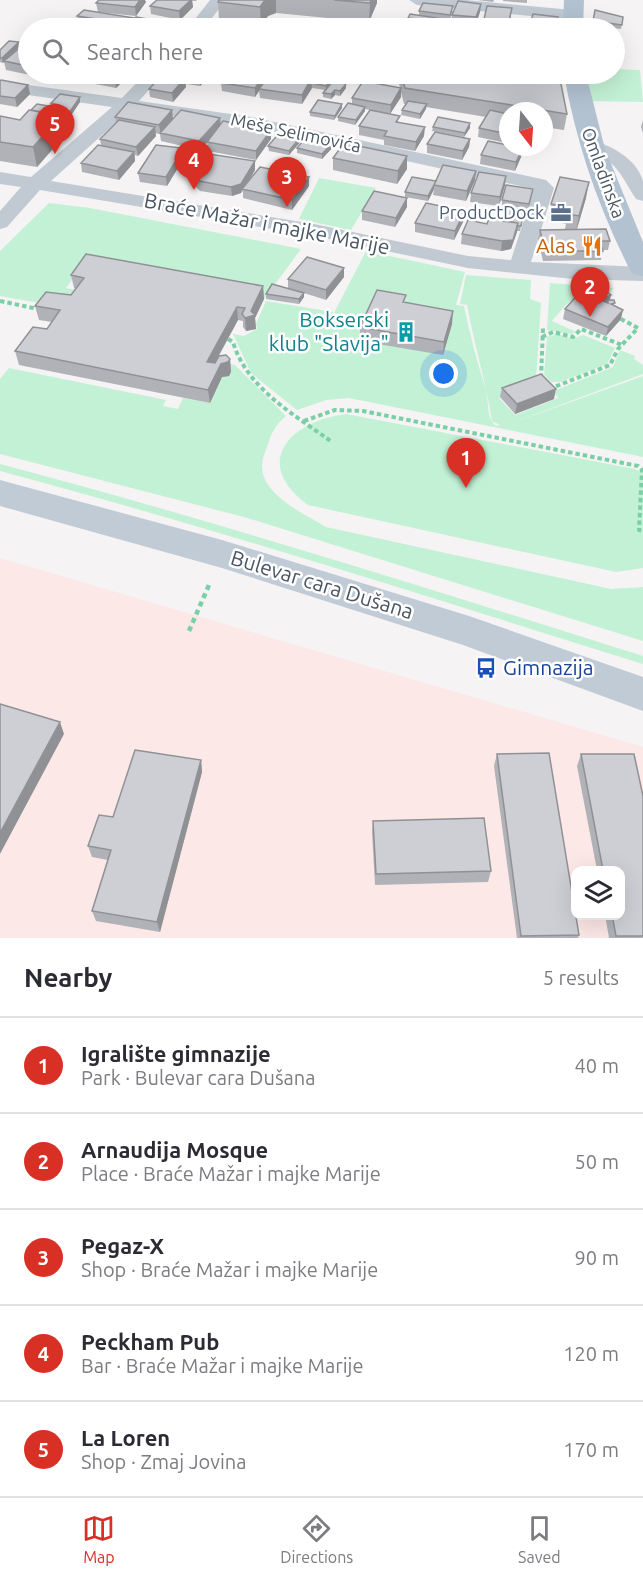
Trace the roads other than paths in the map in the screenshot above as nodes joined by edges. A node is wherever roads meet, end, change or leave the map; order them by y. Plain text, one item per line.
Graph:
1 (218, 0) edge
2 (417, 0) edge
3 (573, 14) edge
4 (204, 18) edge
5 (145, 84) edge
6 (577, 84) edge
7 (0, 86) edge
8 (126, 104) junction
9 (591, 146) junction
10 (0, 178) edge
11 (34, 185) junction
12 (643, 195) edge
13 (0, 223) edge
14 (519, 266) junction
15 (643, 268) edge
16 (643, 274) edge
17 (0, 493) edge
18 (642, 694) edge

1 - 4 street
2 - 3 street
5 - 8 street
6 - 9 main road, Omladinska
7 - 8 street, Meše Selimovića
8 - 11 street
8 - 14 street, Meše Selimovića
9 - 12 street
9 - 15 main road, Omladinska
10 - 11 street, Braće Mažar i majke Marije
11 - 13 street
11 - 14 street, Braće Mažar i majke Marije
14 - 16 street, Braće Mažar i majke Marije
17 - 18 main road, Bulevar cara Dušana

